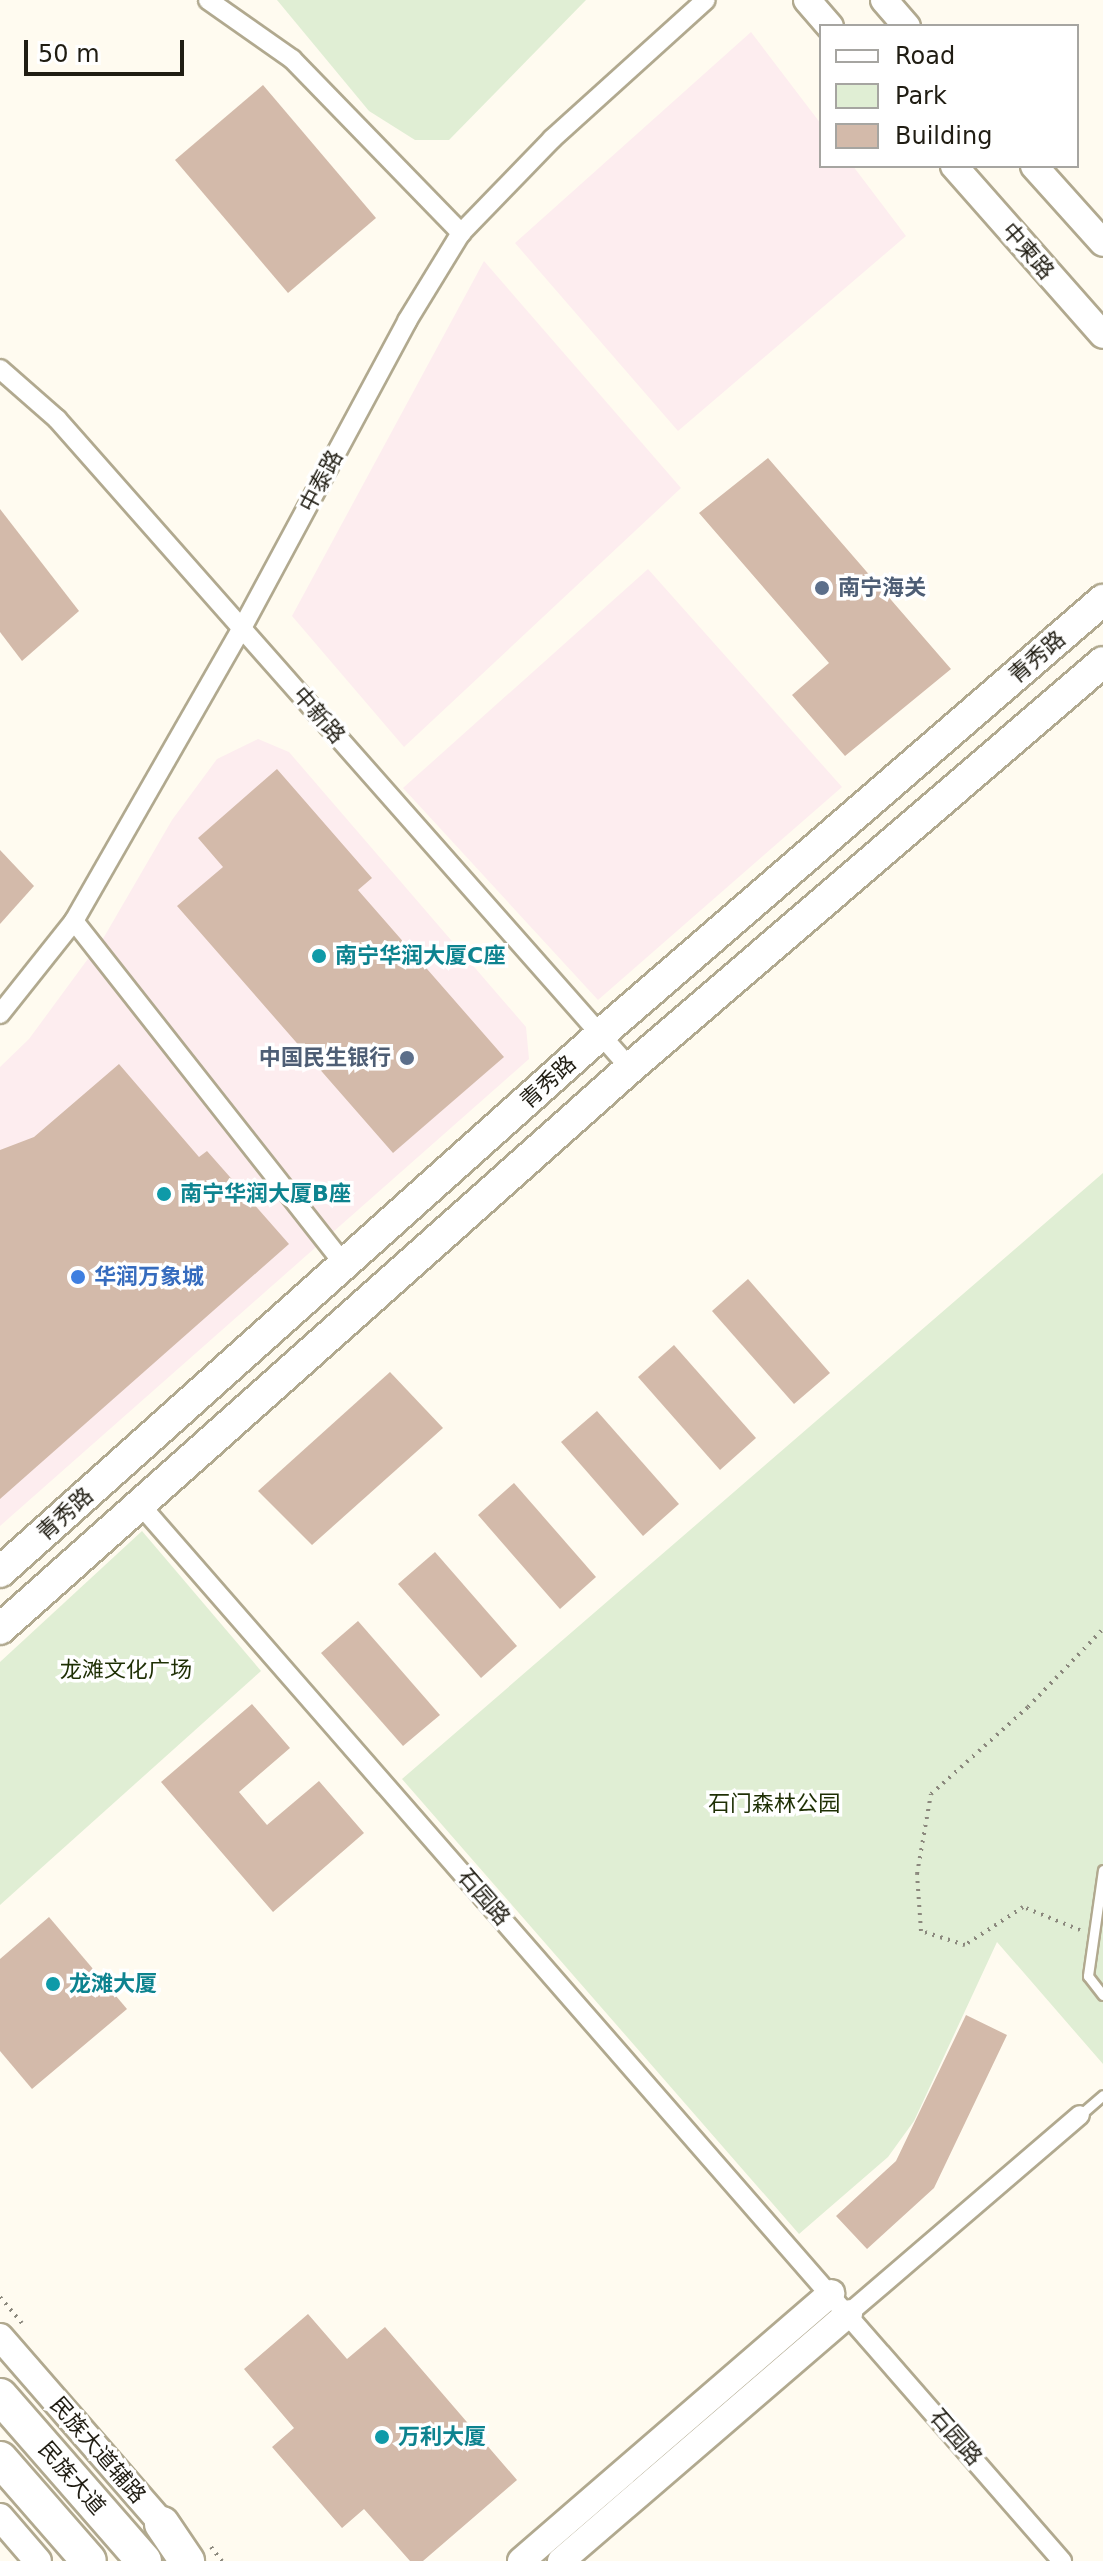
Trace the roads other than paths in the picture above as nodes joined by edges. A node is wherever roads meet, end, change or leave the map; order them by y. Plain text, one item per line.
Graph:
1 (208, 0) edge
2 (706, 0) edge
3 (807, 0) edge
4 (884, 0) edge
5 (828, 24) edge
6 (905, 24) edge
7 (956, 168) edge
8 (1036, 168) edge
9 (461, 233) junction
10 (1103, 243) edge
11 (1103, 335) edge
12 (0, 369) edge
13 (1103, 600) edge
14 (242, 628) junction
15 (1103, 662) edge
16 (74, 921) junction
17 (0, 1014) edge
18 (601, 1034) junction
19 (630, 1068) junction
20 (344, 1264) junction
21 (137, 1501) junction
22 (0, 1572) edge
23 (0, 1629) edge
24 (1103, 1870) edge
25 (1103, 1995) edge
26 (1103, 2095) edge
27 (1080, 2115) joint
28 (831, 2293) junction
29 (849, 2313) junction
30 (0, 2337) edge
31 (0, 2396) edge
32 (0, 2459) edge
33 (0, 2517) edge
34 (162, 2524) junction
35 (38, 2561) edge
36 (89, 2561) edge
37 (144, 2561) edge
38 (187, 2561) edge
39 (197, 2561) edge
40 (521, 2561) edge
41 (561, 2561) edge
42 (1062, 2561) edge

1 - 9 street
2 - 9 street, 中泰路
3 - 5 street
4 - 6 street
7 - 11 street, 中柬路
8 - 10 street
9 - 14 street, 中泰路
12 - 14 street, 中新路
13 - 18 main road, 青秀路
14 - 16 street, 中泰路
14 - 18 street, 中新路
15 - 19 main road, 青秀路
16 - 17 street, 中泰路
16 - 20 street
18 - 19 street, 中新路
18 - 20 main road, 青秀路
19 - 21 main road, 青秀路
20 - 22 main road, 青秀路
21 - 23 main road, 青秀路
21 - 28 street, 石园路
24 - 25 lane
26 - 27 lane
27 - 29 street
28 - 29 street, 石园路
28 - 40 street
29 - 41 street
29 - 42 street, 石园路
30 - 34 street, 民族大道辅路
31 - 37 highway, 民族大道
32 - 36 highway, 民族大道
33 - 35 street
34 - 38 highway
34 - 39 street, 民族大道辅路

